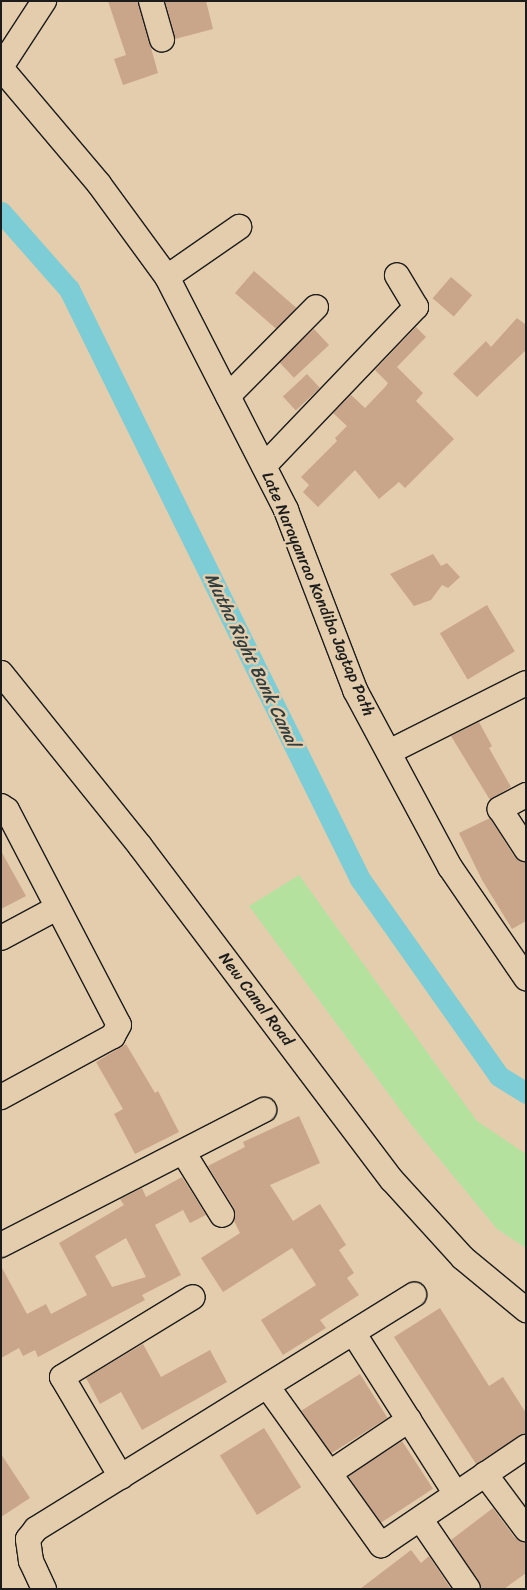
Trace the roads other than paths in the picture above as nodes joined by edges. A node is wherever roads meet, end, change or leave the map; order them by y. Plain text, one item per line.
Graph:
1 (44, 1) edge
2 (151, 1) edge
3 (162, 39) dead end
4 (1, 68) edge
5 (239, 227) dead end
6 (397, 275) dead end
7 (167, 277) junction
8 (316, 307) dead end
9 (228, 396) junction
10 (264, 466) junction
11 (1, 673) edge
12 (526, 683) edge
13 (389, 752) junction
14 (526, 794) edge
15 (1, 806) edge
16 (526, 849) edge
17 (57, 908) junction
18 (1, 938) edge
19 (515, 948) edge
20 (526, 978) edge
21 (1, 1097) edge
22 (264, 1110) dead end
23 (183, 1152) junction
24 (222, 1215) dead end
25 (1, 1245) edge
26 (414, 1295) dead end
27 (193, 1297) dead end
28 (526, 1310) edge
29 (354, 1334) junction
30 (260, 1391) junction
31 (409, 1420) junction
32 (526, 1447) edge
33 (331, 1472) junction
34 (485, 1474) junction
35 (121, 1477) junction
36 (456, 1494) junction
37 (421, 1520) junction
38 (526, 1530) edge
39 (44, 1589) edge
40 (468, 1589) edge

1 - 4 street
2 - 3 street
4 - 7 street, Late Narayanrao Kondiba Jagtap Path
5 - 7 street
6 - 10 street
7 - 9 street, Late Narayanrao Kondiba Jagtap Path
8 - 9 street
9 - 10 street, Late Narayanrao Kondiba Jagtap Path
10 - 13 street, Late Narayanrao Kondiba Jagtap Path
11 - 28 street, New Canal Road
12 - 13 street
13 - 19 street, Late Narayanrao Kondiba Jagtap Path
14 - 16 street
15 - 17 street
17 - 18 street
17 - 21 street
19 - 20 street, Late Narayanrao Kondiba Jagtap Path
22 - 23 street
23 - 24 street
23 - 25 street
26 - 29 street
27 - 35 street
29 - 30 street
29 - 31 street
30 - 33 street
30 - 35 street
31 - 33 street
31 - 36 street
32 - 34 street
33 - 37 street
34 - 36 street
34 - 38 street
35 - 39 street
36 - 37 street
37 - 40 street

